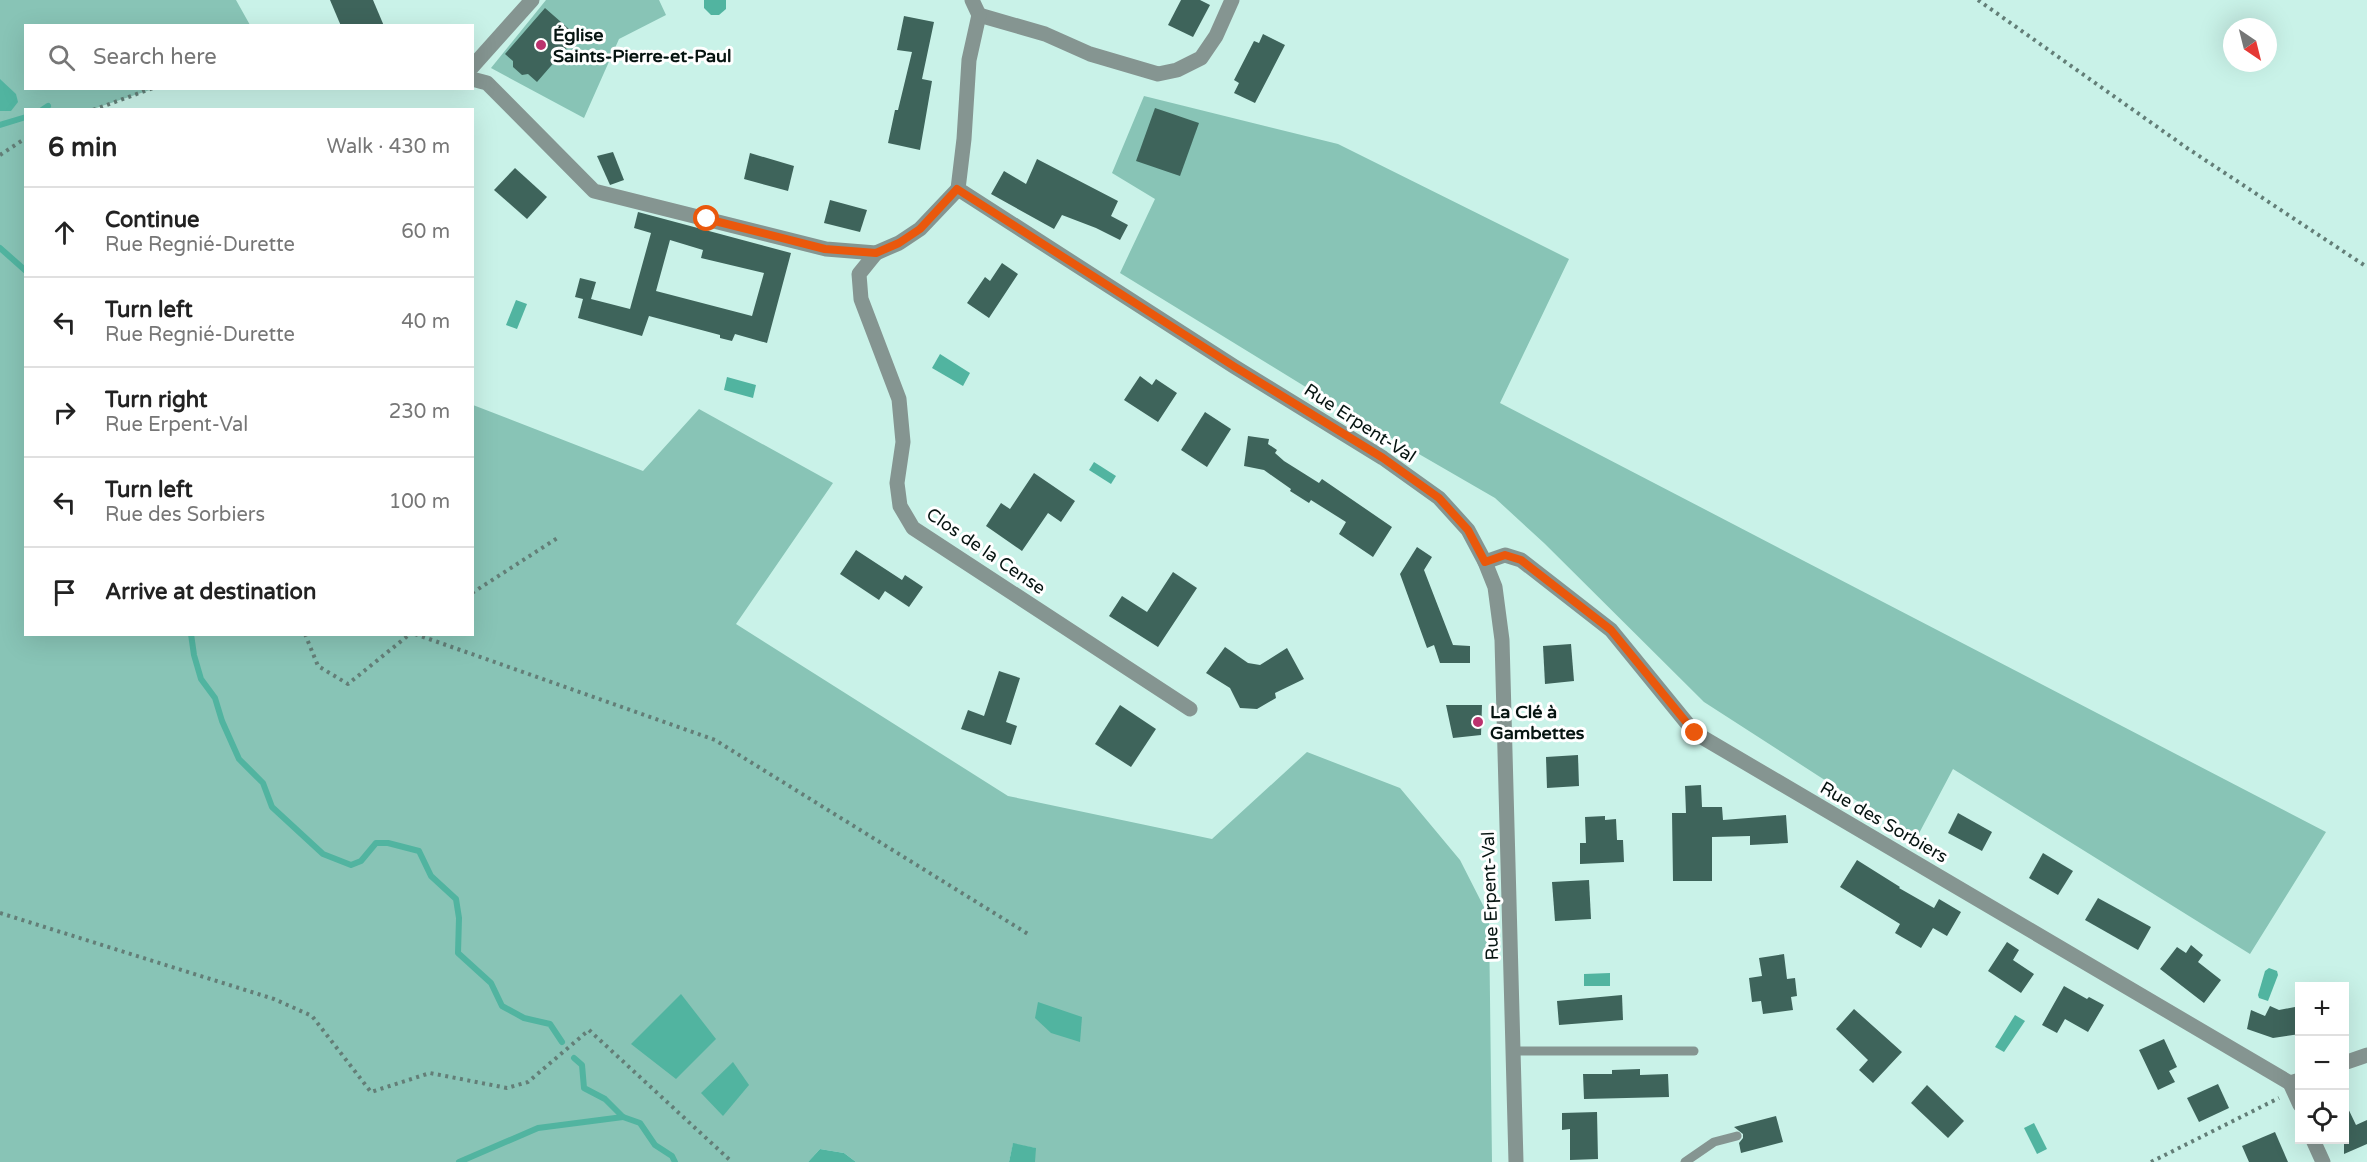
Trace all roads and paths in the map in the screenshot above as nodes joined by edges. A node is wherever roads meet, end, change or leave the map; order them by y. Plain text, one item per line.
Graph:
1 (532, 0) edge
2 (972, 0) edge
3 (1232, 0) edge
4 (1977, 0) edge
5 (978, 15) junction
6 (474, 65) edge
7 (474, 80) edge
8 (148, 90) edge
9 (98, 108) edge
10 (24, 139) edge
11 (0, 155) edge
12 (957, 189) junction
13 (876, 253) junction
14 (2367, 267) edge
15 (559, 537) dead end
16 (1485, 562) junction
17 (474, 592) edge
18 (306, 636) edge
19 (408, 636) edge
20 (421, 636) edge
21 (1191, 709) dead end
22 (0, 913) edge
23 (1028, 934) dead end
24 (1513, 1051) junction
25 (1694, 1051) dead end
26 (2367, 1055) edge
27 (2349, 1061) edge
28 (2295, 1082) edge
29 (1737, 1136) dead end
30 (2315, 1144) edge
31 (732, 1162) edge
32 (1516, 1162) edge
33 (1685, 1162) edge
34 (2151, 1162) edge
35 (2323, 1162) edge

1 - 6 street
2 - 5 street
3 - 5 street
4 - 14 path
5 - 12 street
7 - 13 street
8 - 9 path
10 - 11 path
12 - 13 street
12 - 16 street, Rue Erpent-Val
13 - 21 street, Clos de la Cense
15 - 17 path
16 - 24 street, Rue Erpent-Val
16 - 28 street, Rue des Sorbiers
18 - 19 path
20 - 23 path
22 - 31 path
24 - 25 lane
24 - 32 street, Rue Erpent-Val
26 - 27 street
28 - 34 path
29 - 33 lane
30 - 35 street

